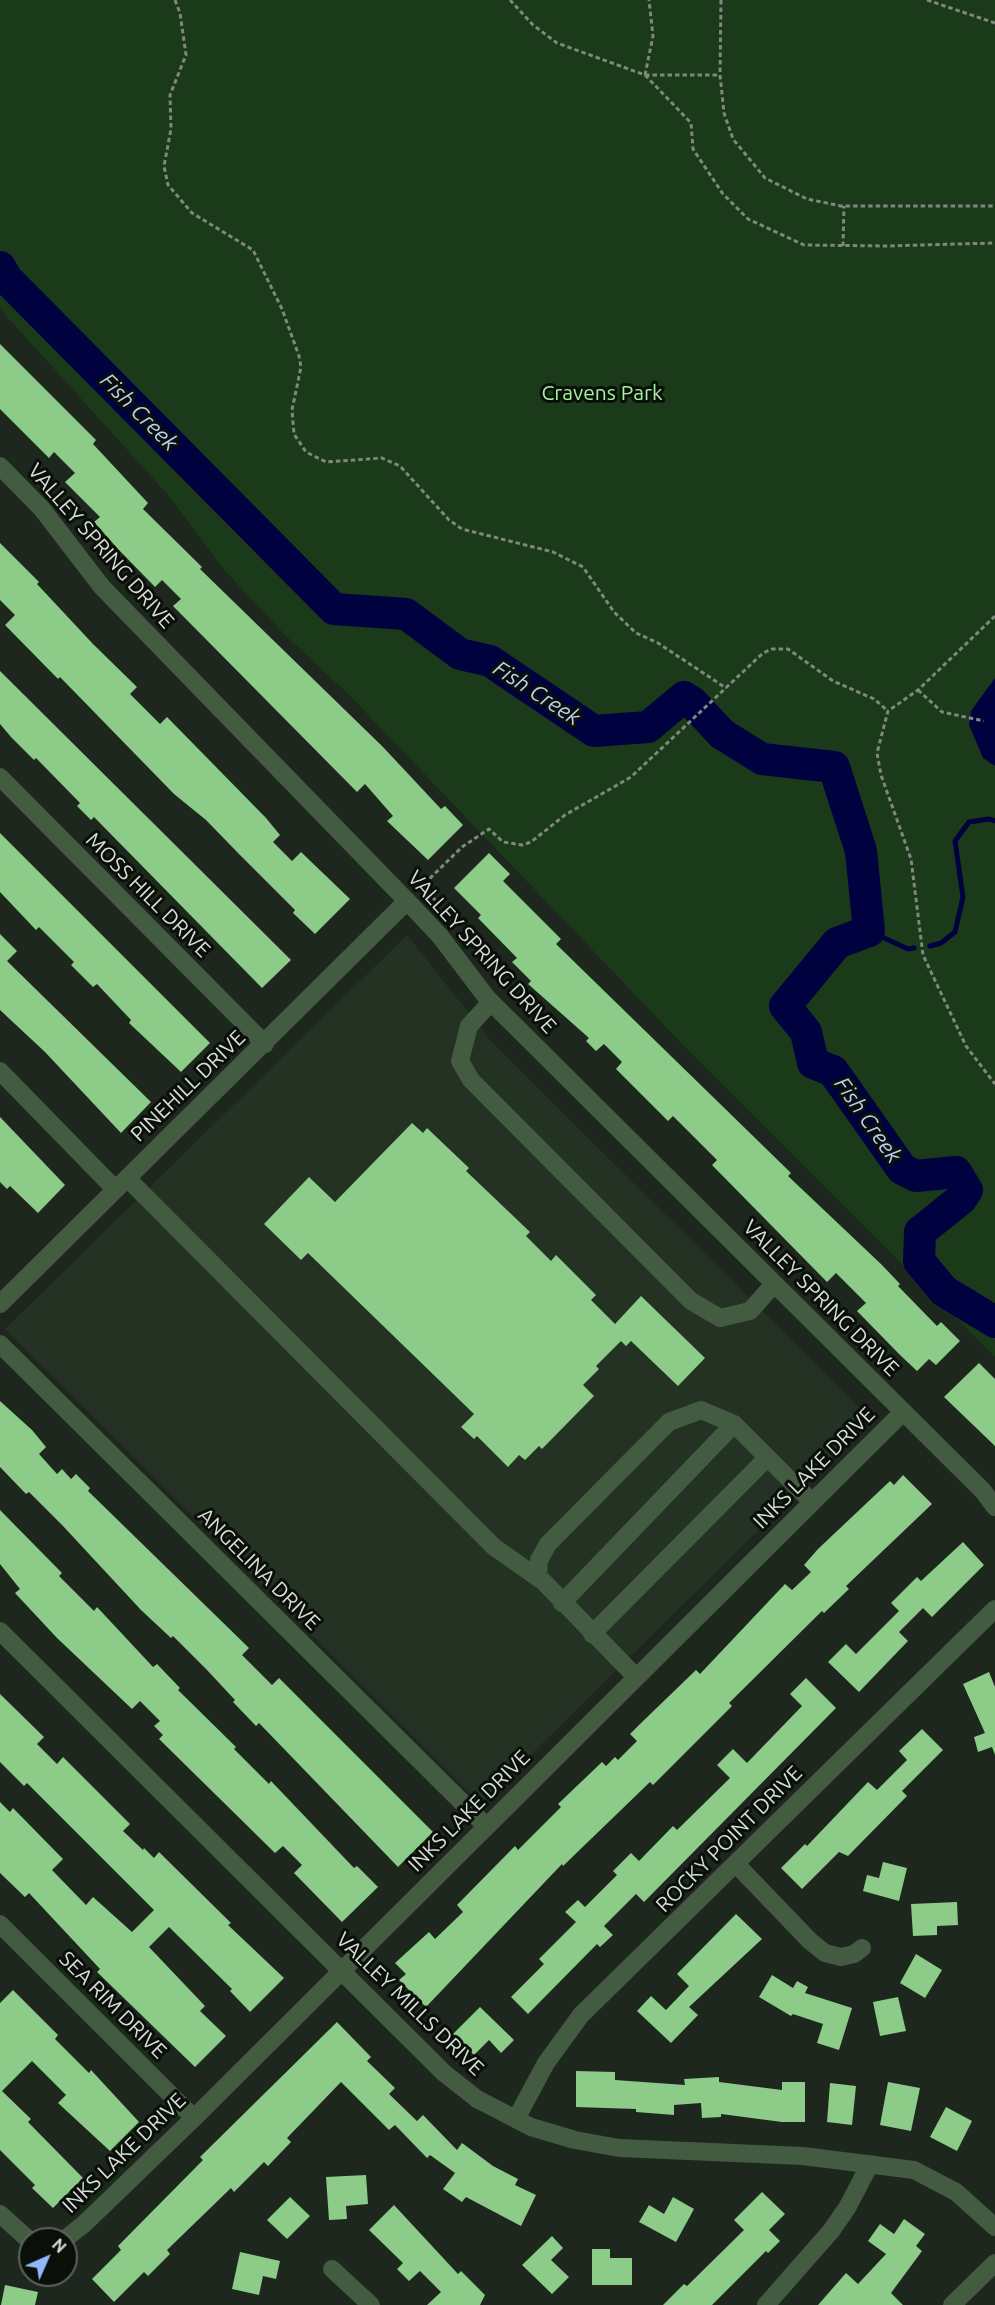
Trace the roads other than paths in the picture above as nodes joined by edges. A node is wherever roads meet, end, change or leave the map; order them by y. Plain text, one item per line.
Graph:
1 (0, 466) edge
2 (0, 777) edge
3 (407, 901) junction
4 (491, 1002) junction
5 (265, 1044) junction
6 (0, 1071) edge
7 (121, 1183) junction
8 (774, 1284) junction
9 (0, 1304) edge
10 (0, 1344) edge
11 (903, 1412) junction
12 (734, 1424) junction
13 (766, 1459) junction
14 (812, 1502) junction
15 (995, 1507) edge
16 (541, 1580) junction
17 (562, 1603) junction
18 (995, 1609) edge
19 (0, 1631) edge
20 (592, 1634) junction
21 (636, 1677) junction
22 (486, 1826) junction
23 (736, 1864) junction
24 (0, 1924) edge
25 (862, 1948) dead end
26 (342, 1971) junction
27 (194, 2118) junction
28 (516, 2119) junction
29 (870, 2164) junction
30 (0, 2214) edge
31 (995, 2227) edge
32 (78, 2229) edge
33 (18, 2230) edge
34 (995, 2263) edge
35 (332, 2269) dead end
36 (371, 2305) edge
37 (766, 2305) edge
38 (952, 2305) edge

1 - 3 street, VALLEY SPRING DRIVE
2 - 5 street, MOSS HILL DRIVE
3 - 4 street, VALLEY SPRING DRIVE
3 - 5 street, PINEHILL DRIVE
4 - 8 street, VALLEY SPRING DRIVE
4 - 8 street
5 - 7 street, PINEHILL DRIVE
6 - 7 street
7 - 9 street, PINEHILL DRIVE
7 - 16 street
8 - 11 street, VALLEY SPRING DRIVE
10 - 22 street, ANGELINA DRIVE
11 - 14 street, INKS LAKE DRIVE
11 - 15 street, VALLEY SPRING DRIVE
12 - 13 street
12 - 16 street
12 - 17 street
13 - 14 street
13 - 20 street
14 - 21 street, INKS LAKE DRIVE
16 - 17 street
17 - 20 street
18 - 23 street, ROCKY POINT DRIVE
19 - 26 street, VALLEY MILLS DRIVE
20 - 21 street
21 - 22 street, INKS LAKE DRIVE
22 - 26 street, INKS LAKE DRIVE
23 - 25 street
23 - 28 street, ROCKY POINT DRIVE
24 - 27 street, SEA RIM DRIVE
26 - 27 street, INKS LAKE DRIVE
26 - 28 street, VALLEY MILLS DRIVE
27 - 32 street, INKS LAKE DRIVE
28 - 29 street, VALLEY MILLS DRIVE
29 - 31 street, VALLEY MILLS DRIVE
29 - 37 street
30 - 33 street
34 - 38 street
35 - 36 street

